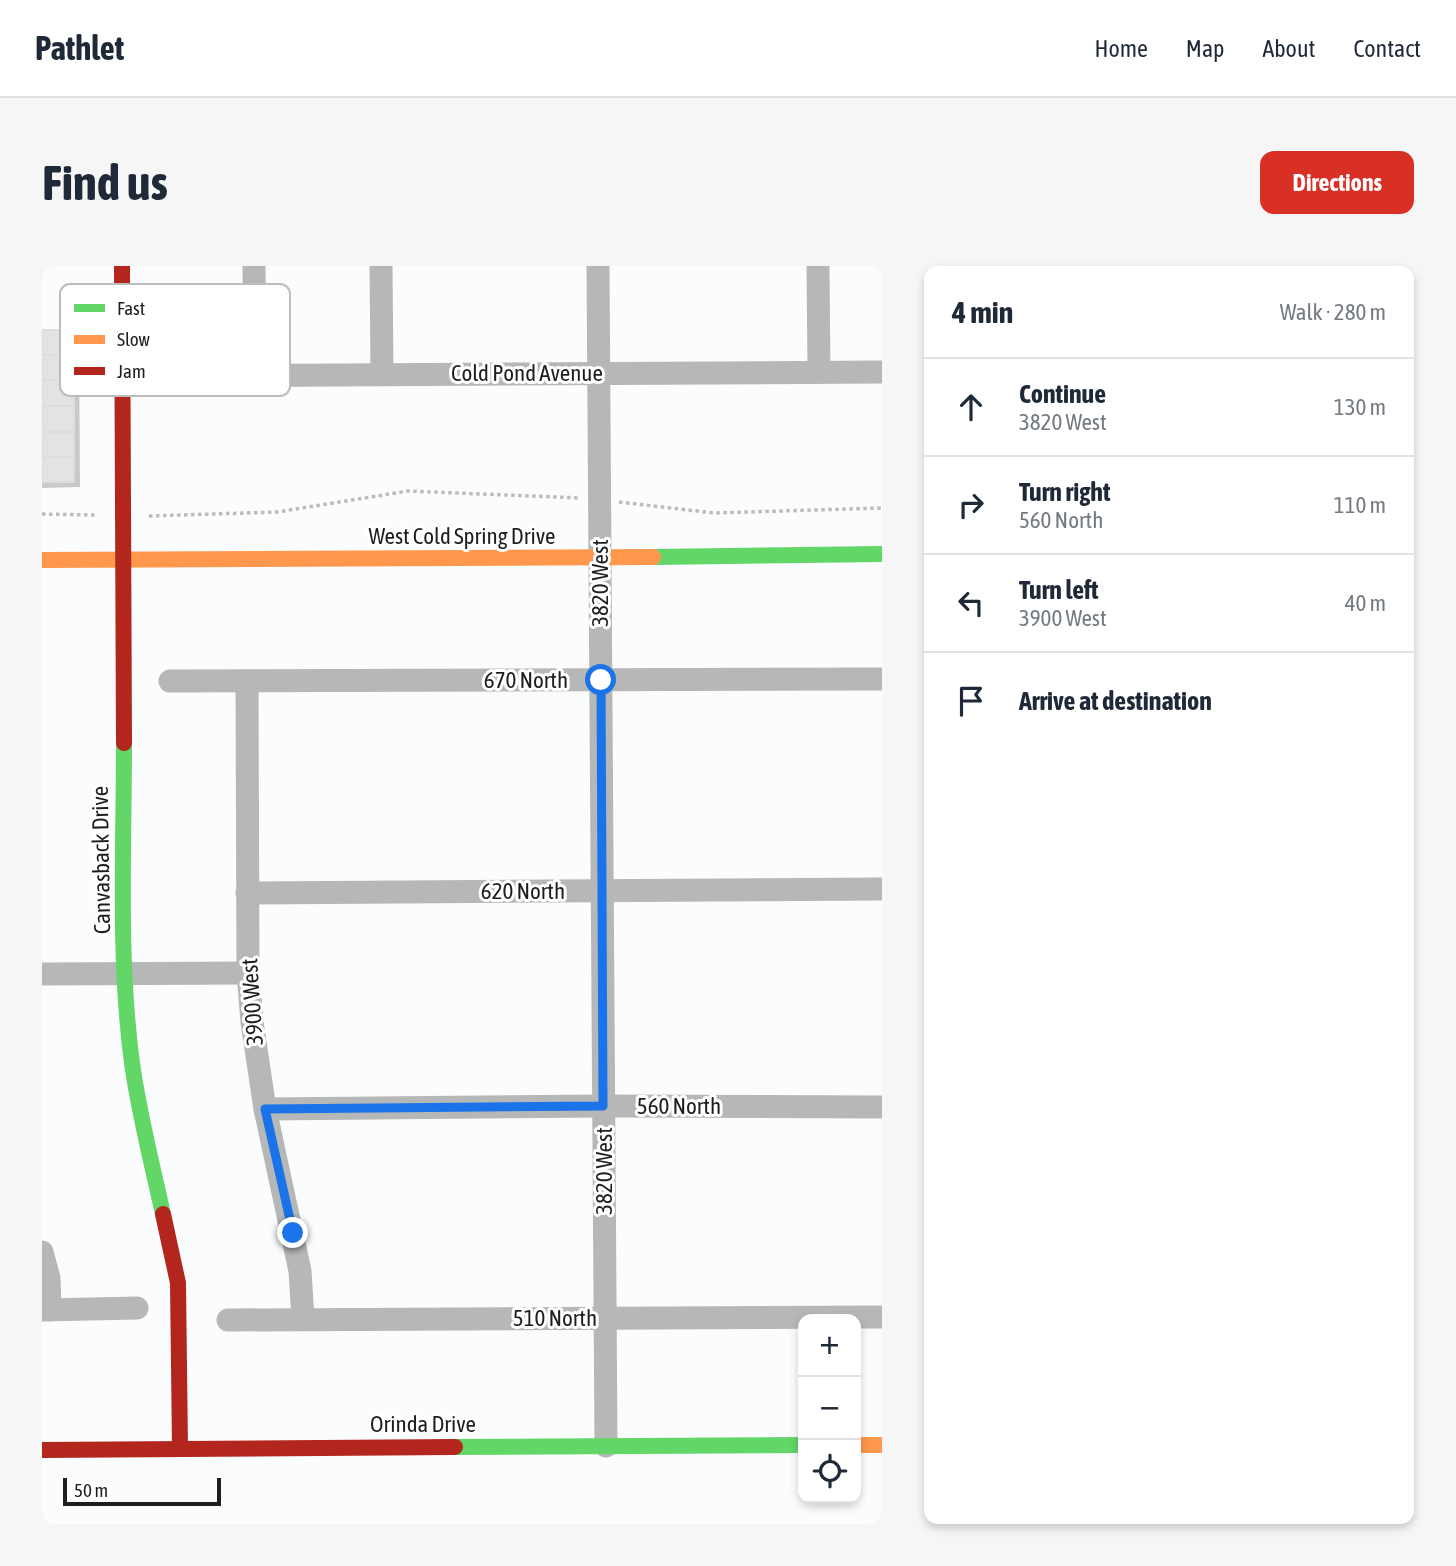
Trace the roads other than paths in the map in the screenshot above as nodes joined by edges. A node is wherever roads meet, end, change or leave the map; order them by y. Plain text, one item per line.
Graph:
1 (122, 266) edge
2 (254, 266) edge
3 (381, 266) edge
4 (598, 266) edge
5 (818, 266) edge
6 (122, 284) edge
7 (254, 284) edge
8 (819, 372) junction
9 (882, 372) edge
10 (382, 373) junction
11 (599, 373) junction
12 (290, 374) edge
13 (122, 396) edge
14 (882, 554) edge
15 (600, 558) junction
16 (42, 560) edge
17 (122, 560) junction
18 (882, 679) edge
19 (601, 680) junction
20 (170, 681) dead end
21 (247, 681) junction
22 (882, 889) edge
23 (602, 891) junction
24 (247, 893) junction
25 (125, 973) junction
26 (248, 973) junction
27 (42, 974) edge
28 (603, 1106) junction
29 (882, 1107) edge
30 (265, 1109) junction
31 (42, 1252) edge
32 (137, 1308) dead end
33 (46, 1310) edge
34 (882, 1317) edge
35 (605, 1318) junction
36 (303, 1319) junction
37 (228, 1320) dead end
38 (798, 1445) edge
39 (861, 1445) edge
40 (882, 1445) edge
41 (606, 1446) junction
42 (180, 1448) junction
43 (42, 1450) edge

1 - 6 street, Canvasback Drive
2 - 7 street
3 - 10 street
4 - 11 street, 3820 West
5 - 8 street
8 - 9 street, Cold Pond Avenue
8 - 11 street, Cold Pond Avenue
10 - 11 street, Cold Pond Avenue
10 - 12 street, Cold Pond Avenue
11 - 15 street, 3820 West
13 - 17 street, Canvasback Drive
14 - 15 street, West Cold Spring Drive
15 - 17 street, West Cold Spring Drive
15 - 19 street, 3820 West
16 - 17 street, West Cold Spring Drive
17 - 25 street, Canvasback Drive
18 - 19 street, 670 North
19 - 21 street, 670 North
19 - 23 street, 3820 West
20 - 21 street, 670 North
21 - 24 street, 3900 West
22 - 23 street, 620 North
23 - 24 street, 620 North
23 - 28 street, 3820 West
24 - 26 street, 3900 West
25 - 26 street
25 - 27 street
25 - 42 street, Canvasback Drive
26 - 30 street, 3900 West
28 - 29 street, 560 North
28 - 30 street, 560 North
28 - 35 street, 3820 West
30 - 36 street, 3900 West
31 - 33 street
32 - 33 street
34 - 35 street, 510 North
35 - 36 street, 510 North
35 - 41 street, 3820 West
36 - 37 street, 510 North
38 - 41 street, Orinda Drive
39 - 40 street
41 - 42 street, Orinda Drive
42 - 43 street, Orinda Drive

